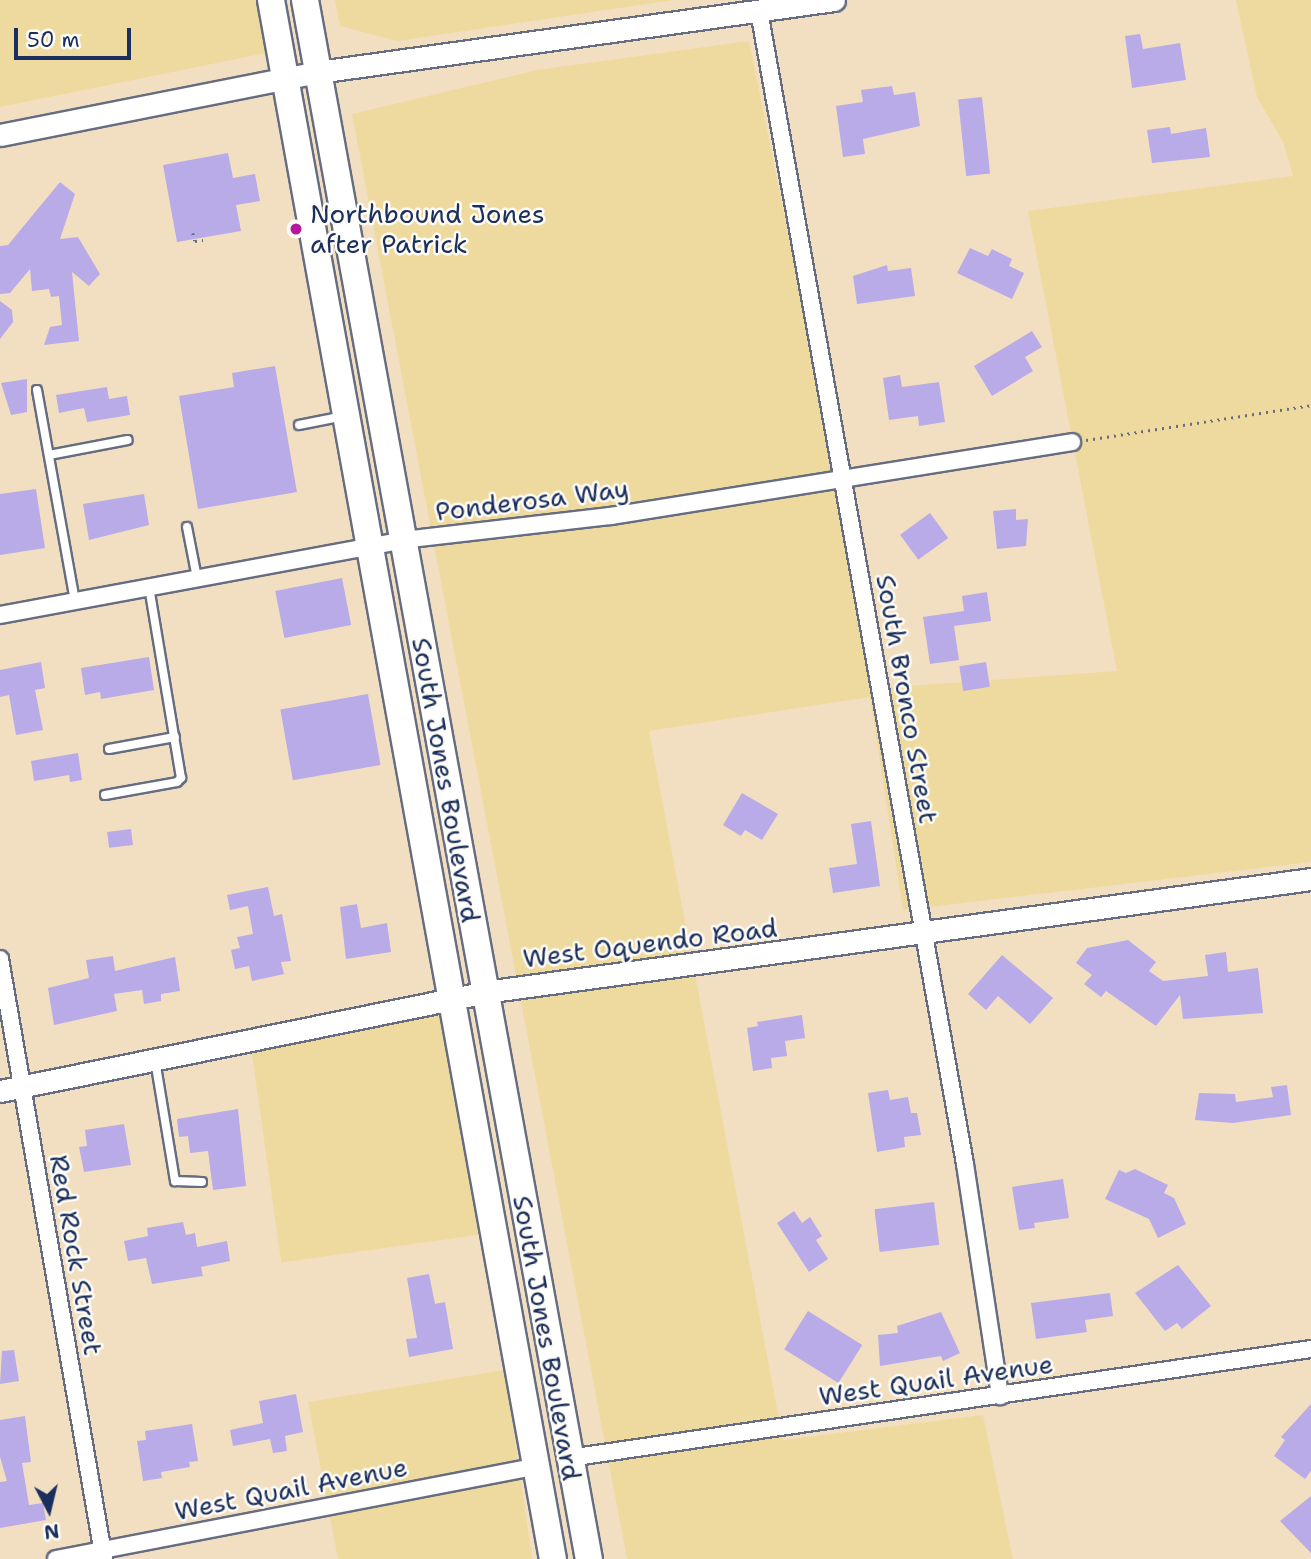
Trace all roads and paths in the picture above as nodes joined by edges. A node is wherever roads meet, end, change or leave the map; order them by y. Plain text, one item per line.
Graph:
1 (271, 0) edge
2 (305, 0) edge
3 (834, 0) edge
4 (759, 11) junction
5 (318, 72) junction
6 (285, 79) junction
7 (0, 135) edge
8 (193, 233) dead end
9 (203, 240) dead end
10 (37, 390) dead end
11 (1311, 405) edge
12 (346, 415) junction
13 (299, 425) dead end
14 (128, 440) dead end
15 (1072, 442) joint
16 (49, 455) junction
17 (842, 478) junction
18 (187, 527) dead end
19 (403, 540) junction
20 (369, 546) junction
21 (197, 578) junction
22 (149, 587) junction
23 (75, 601) junction
24 (0, 614) edge
25 (175, 737) junction
26 (109, 749) dead end
27 (105, 795) dead end
28 (1311, 879) edge
29 (924, 935) junction
30 (0, 958) edge
31 (485, 992) junction
32 (451, 999) junction
33 (155, 1060) junction
34 (22, 1086) junction
35 (0, 1091) edge
36 (202, 1182) dead end
37 (1311, 1349) edge
38 (1000, 1396) junction
39 (569, 1458) junction
40 (536, 1467) junction
41 (103, 1555) edge
42 (56, 1559) edge
43 (552, 1559) edge
44 (589, 1559) edge

1 - 6 main road, South Jones Boulevard
2 - 5 main road, South Jones Boulevard
3 - 4 street
4 - 5 street
4 - 17 street, South Bronco Street
5 - 6 street
5 - 19 main road, South Jones Boulevard
6 - 7 street
6 - 12 main road, South Jones Boulevard
8 - 9 path
10 - 16 lane
11 - 15 path
12 - 13 lane
12 - 20 main road, South Jones Boulevard
14 - 16 lane
15 - 17 street, Ponderosa Way
16 - 23 lane
17 - 19 street, Ponderosa Way
17 - 29 street, South Bronco Street
18 - 21 lane
19 - 20 street, Ponderosa Way
19 - 31 main road, South Jones Boulevard
20 - 21 street, Ponderosa Way
20 - 32 main road, South Jones Boulevard
21 - 22 street, Ponderosa Way
22 - 23 street, Ponderosa Way
22 - 25 lane
23 - 24 street, Ponderosa Way
25 - 26 lane
25 - 27 lane
28 - 29 street, West Oquendo Road
29 - 31 street, West Oquendo Road
29 - 38 street, South Bronco Street
30 - 34 street, Red Rock Street
31 - 32 street, West Oquendo Road
31 - 39 main road, South Jones Boulevard
32 - 33 street, West Oquendo Road
32 - 40 main road, South Jones Boulevard
33 - 34 street, West Oquendo Road
33 - 36 lane
34 - 35 street, West Oquendo Road
34 - 41 street, Red Rock Street
37 - 38 street, West Quail Avenue
38 - 39 street, West Quail Avenue
39 - 44 main road, South Jones Boulevard
40 - 41 street, West Quail Avenue
40 - 43 main road, South Jones Boulevard
41 - 42 street, West Quail Avenue

